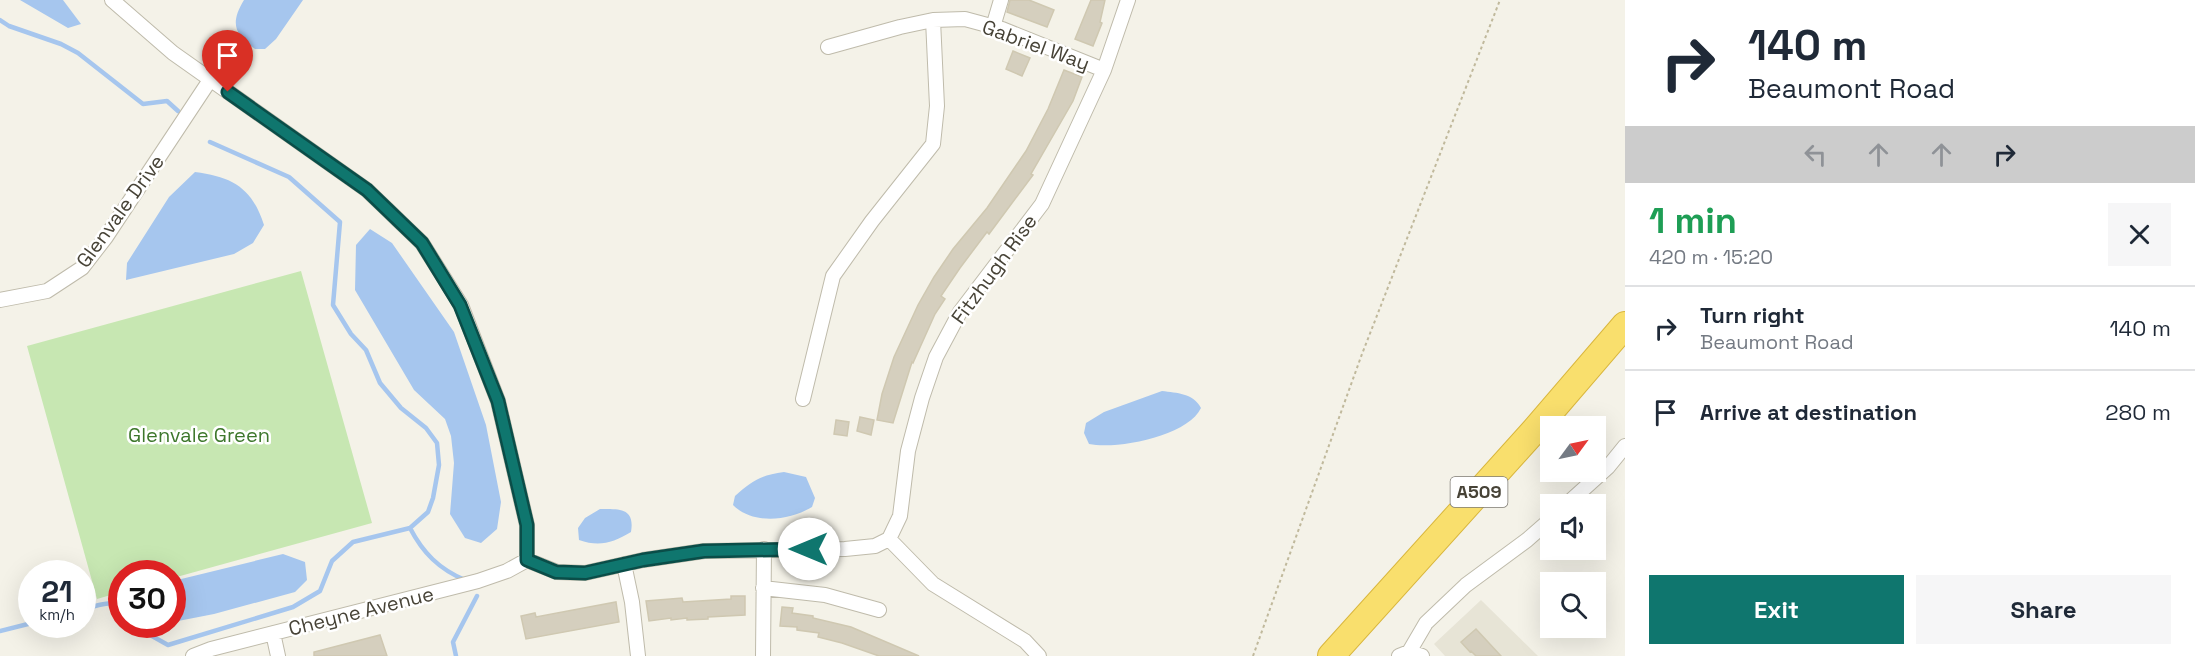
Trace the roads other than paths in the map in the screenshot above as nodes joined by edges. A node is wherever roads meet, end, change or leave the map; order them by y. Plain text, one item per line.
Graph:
1 (112, 0) edge
2 (1001, 0) edge
3 (1128, 0) edge
4 (933, 20) junction
5 (993, 27) junction
6 (828, 47) dead end
7 (1104, 70) junction
8 (210, 80) junction
9 (0, 300) edge
10 (1625, 325) edge
11 (803, 399) dead end
12 (1625, 446) edge
13 (1578, 494) edge
14 (1540, 529) edge
15 (889, 539) junction
16 (764, 549) junction
17 (527, 560) junction
18 (624, 564) junction
19 (764, 588) junction
20 (879, 610) dead end
21 (273, 633) junction
22 (1410, 655) edge
23 (193, 656) edge
24 (278, 656) edge
25 (638, 656) edge
26 (763, 656) edge
27 (1039, 656) edge
28 (1331, 656) edge

1 - 8 street
2 - 5 street
3 - 7 street, Fitzhugh Rise
4 - 5 street, Gabriel Way
4 - 6 street, Gabriel Way
4 - 11 street
5 - 7 street, Gabriel Way
7 - 15 street, Fitzhugh Rise
8 - 9 street, Glenvale Drive
8 - 17 street
10 - 28 highway, A509
12 - 13 street
14 - 22 street
15 - 16 street
15 - 27 street
16 - 18 street
16 - 19 street
17 - 18 street
17 - 21 street, Cheyne Avenue
18 - 25 street
19 - 20 street
19 - 26 street
21 - 23 street, Cheyne Avenue
21 - 24 street

